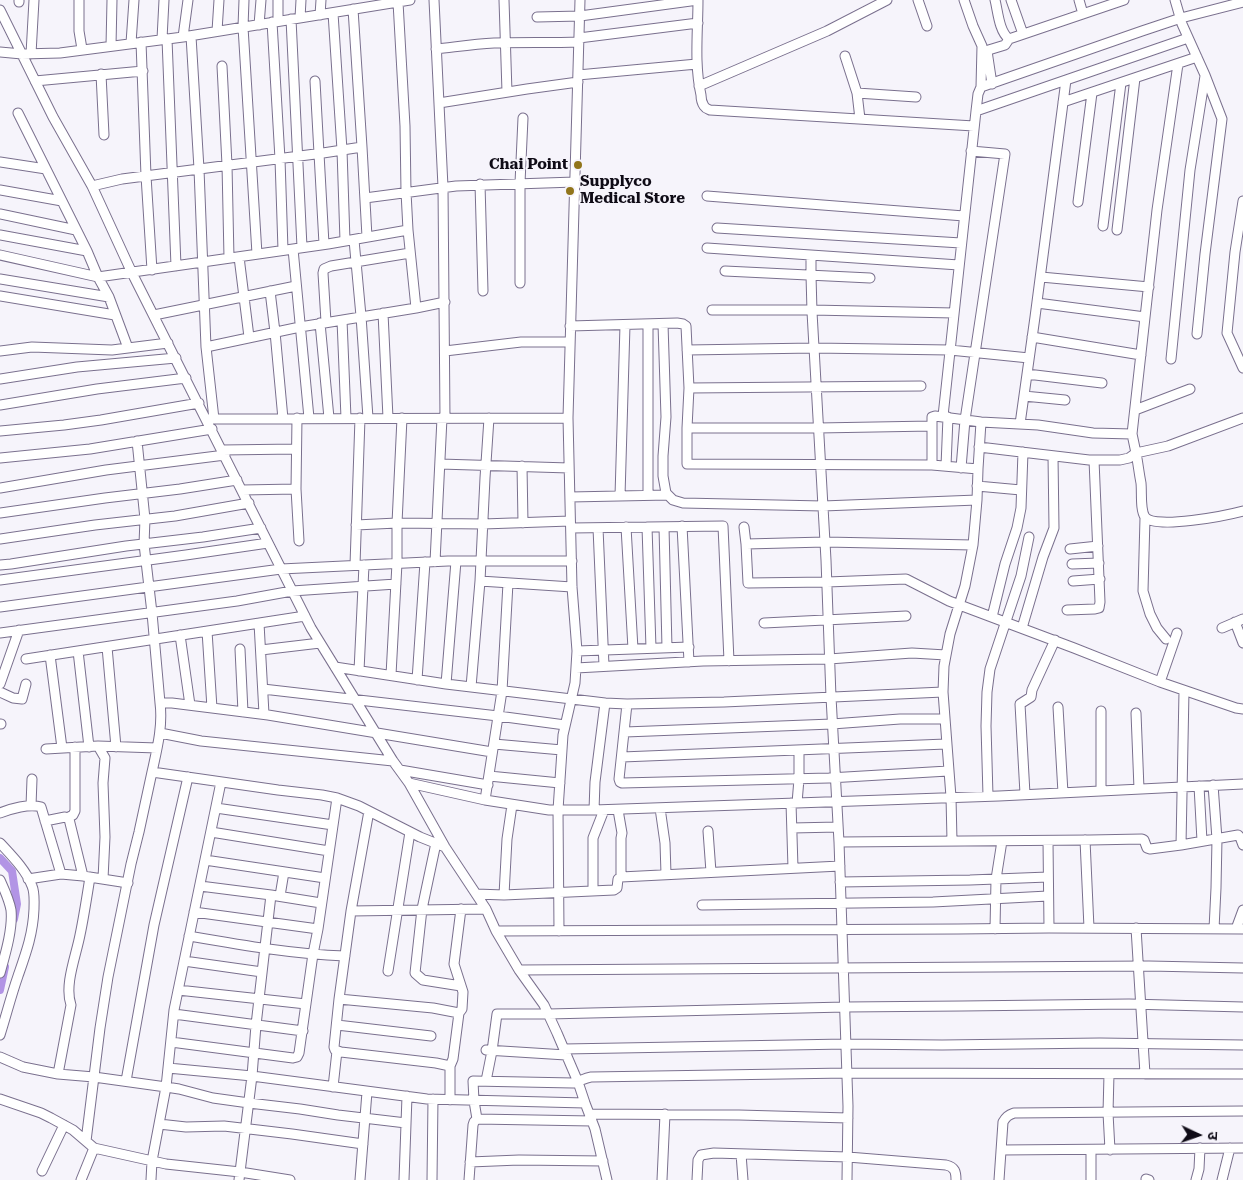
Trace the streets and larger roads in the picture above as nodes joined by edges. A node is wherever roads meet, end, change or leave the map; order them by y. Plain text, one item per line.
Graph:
1 (34, 0) edge
2 (79, 0) edge
3 (112, 0) edge
4 (134, 0) edge
5 (164, 0) edge
6 (188, 0) edge
7 (219, 0) edge
8 (244, 0) edge
9 (261, 0) edge
10 (278, 0) edge
11 (301, 0) edge
12 (321, 0) edge
13 (410, 0) edge
14 (434, 0) edge
15 (504, 0) edge
16 (580, 0) edge
17 (698, 0) edge
18 (888, 0) edge
19 (918, 0) edge
20 (964, 0) edge
21 (995, 0) edge
22 (1011, 0) edge
23 (1079, 0) edge
24 (1124, 0) edge
25 (1176, 0) edge
26 (398, 2) junction
27 (1243, 2) edge
28 (1229, 3) edge
29 (354, 9) junction
30 (0, 10) edge
31 (334, 12) junction
32 (1083, 14) junction
33 (320, 15) junction
34 (580, 16) junction
35 (537, 17) dead end
36 (296, 18) junction
37 (1181, 18) junction
38 (275, 22) junction
39 (698, 23) junction
40 (259, 24) junction
41 (927, 26) dead end
42 (243, 27) junction
43 (217, 31) junction
44 (1023, 34) junction
45 (187, 36) junction
46 (1188, 38) junction
47 (165, 39) junction
48 (1009, 39) junction
49 (579, 40) junction
50 (141, 42) junction
51 (506, 42) junction
52 (131, 43) junction
53 (111, 46) junction
54 (436, 49) junction
55 (82, 50) junction
56 (984, 51) junction
57 (0, 52) edge
58 (26, 54) junction
59 (845, 56) dead end
60 (1197, 58) junction
61 (697, 64) junction
62 (1178, 64) junction
63 (222, 66) dead end
64 (143, 71) junction
65 (101, 74) junction
66 (1205, 76) junction
67 (1135, 78) junction
68 (578, 79) junction
69 (1066, 80) junction
70 (35, 81) junction
71 (315, 81) dead end
72 (1121, 83) junction
73 (992, 84) junction
74 (699, 86) junction
75 (981, 87) junction
76 (507, 92) junction
77 (857, 93) junction
78 (1092, 93) junction
79 (916, 97) dead end
80 (1063, 102) junction
81 (439, 103) junction
82 (976, 111) junction
83 (18, 113) dead end
84 (523, 118) dead end
85 (860, 119) junction
86 (974, 126) junction
87 (104, 135) dead end
88 (362, 146) junction
89 (342, 150) junction
90 (971, 151) junction
91 (319, 154) junction
92 (298, 156) junction
93 (280, 159) junction
94 (0, 162) edge
95 (252, 162) junction
96 (227, 165) junction
97 (46, 169) junction
98 (199, 169) junction
99 (173, 172) junction
100 (146, 176) junction
101 (575, 182) junction
102 (520, 183) junction
103 (480, 184) junction
104 (92, 186) junction
105 (443, 187) junction
106 (0, 190) edge
107 (406, 192) junction
108 (707, 196) dead end
109 (365, 198) junction
110 (62, 201) junction
111 (1243, 201) edge
112 (1078, 202) dead end
113 (0, 214) edge
114 (964, 216) junction
115 (1103, 226) dead end
116 (717, 228) dead end
117 (76, 230) junction
118 (408, 230) junction
119 (1117, 230) dead end
120 (0, 235) edge
121 (367, 238) junction
122 (350, 240) junction
123 (961, 243) junction
124 (324, 244) junction
125 (298, 248) junction
126 (707, 248) dead end
127 (282, 250) junction
128 (87, 251) junction
129 (410, 253) junction
130 (257, 254) junction
131 (0, 255) edge
132 (811, 255) junction
133 (239, 257) junction
134 (229, 258) junction
135 (202, 262) junction
136 (356, 262) junction
137 (959, 264) junction
138 (176, 266) junction
139 (152, 270) junction
140 (724, 271) dead end
141 (132, 273) junction
142 (811, 275) junction
143 (1040, 277) junction
144 (98, 278) junction
145 (870, 278) dead end
146 (0, 279) edge
147 (520, 283) dead end
148 (296, 286) junction
149 (1149, 287) junction
150 (270, 291) junction
151 (483, 291) dead end
152 (0, 296) edge
153 (244, 296) junction
154 (108, 298) junction
155 (445, 302) junction
156 (1037, 303) junction
157 (204, 304) junction
158 (416, 308) junction
159 (712, 310) dead end
160 (812, 310) junction
161 (383, 313) junction
162 (954, 313) junction
163 (115, 315) junction
164 (154, 315) junction
165 (361, 316) junction
166 (1145, 317) junction
167 (342, 320) junction
168 (323, 323) junction
169 (648, 324) junction
170 (664, 324) junction
171 (625, 325) junction
172 (300, 326) junction
173 (570, 326) junction
174 (276, 332) junction
175 (1197, 334) dead end
176 (1032, 337) junction
177 (249, 338) junction
178 (570, 342) junction
179 (168, 343) junction
180 (206, 347) junction
181 (128, 348) junction
182 (814, 348) junction
183 (687, 350) junction
184 (950, 350) junction
185 (0, 351) edge
186 (445, 351) junction
187 (976, 352) junction
188 (1141, 355) junction
189 (176, 358) junction
190 (1029, 358) junction
191 (1171, 359) dead end
192 (1243, 368) edge
193 (1027, 374) junction
194 (186, 378) junction
195 (0, 379) edge
196 (1102, 383) dead end
197 (921, 386) dead end
198 (689, 388) junction
199 (816, 388) junction
200 (1190, 389) dead end
201 (1024, 396) junction
202 (1065, 400) dead end
203 (198, 403) junction
204 (0, 405) edge
205 (1135, 410) junction
206 (946, 416) junction
207 (297, 418) junction
208 (309, 418) junction
209 (329, 418) junction
210 (346, 418) junction
211 (364, 418) junction
212 (388, 418) junction
213 (402, 418) junction
214 (444, 418) junction
215 (489, 418) junction
216 (568, 418) junction
217 (1243, 418) edge
218 (210, 419) junction
219 (284, 419) junction
220 (966, 420) junction
221 (981, 422) junction
222 (1020, 424) junction
223 (932, 426) junction
224 (687, 428) junction
225 (818, 428) junction
226 (212, 429) junction
227 (0, 432) edge
228 (1132, 434) junction
229 (137, 441) junction
230 (980, 447) junction
231 (296, 449) junction
232 (1023, 452) junction
233 (223, 453) junction
234 (1136, 453) junction
235 (1053, 456) junction
236 (0, 458) edge
237 (1094, 460) junction
238 (440, 464) junction
239 (486, 465) junction
240 (821, 465) junction
241 (932, 465) junction
242 (139, 466) junction
243 (522, 466) junction
244 (946, 466) junction
245 (569, 468) junction
246 (961, 468) junction
247 (978, 469) junction
248 (237, 480) junction
249 (977, 486) junction
250 (0, 488) edge
251 (296, 489) junction
252 (242, 490) junction
253 (1021, 490) junction
254 (142, 493) junction
255 (668, 494) junction
256 (648, 495) junction
257 (620, 496) junction
258 (570, 497) junction
259 (977, 500) junction
260 (249, 503) junction
261 (823, 506) junction
262 (1243, 511) edge
263 (0, 513) edge
264 (1145, 518) junction
265 (145, 519) junction
266 (397, 523) junction
267 (437, 523) junction
268 (523, 523) junction
269 (483, 524) junction
270 (356, 525) junction
271 (571, 525) junction
272 (664, 526) junction
273 (682, 526) junction
274 (626, 527) junction
275 (647, 527) junction
276 (744, 527) dead end
277 (261, 528) junction
278 (598, 528) junction
279 (1029, 537) dead end
280 (0, 539) edge
281 (299, 541) dead end
282 (825, 542) junction
283 (268, 543) junction
284 (144, 544) junction
285 (746, 544) junction
286 (973, 545) junction
287 (1098, 546) junction
288 (1070, 549) dead end
289 (147, 560) junction
290 (456, 561) junction
291 (481, 561) junction
292 (572, 561) junction
293 (425, 562) junction
294 (435, 562) junction
295 (1099, 563) junction
296 (397, 564) junction
297 (1072, 564) dead end
298 (0, 565) edge
299 (360, 565) junction
300 (281, 568) junction
301 (1100, 579) junction
302 (0, 580) edge
303 (480, 581) junction
304 (1073, 581) dead end
305 (827, 582) junction
306 (508, 583) junction
307 (396, 584) junction
308 (363, 585) junction
309 (149, 587) junction
310 (572, 587) junction
311 (292, 591) junction
312 (959, 604) junction
313 (0, 607) edge
314 (1067, 610) dead end
315 (152, 613) junction
316 (305, 616) junction
317 (906, 616) dead end
318 (992, 617) junction
319 (828, 619) junction
320 (1239, 621) edge
321 (1006, 622) junction
322 (259, 623) junction
323 (764, 623) dead end
324 (1022, 628) junction
325 (1222, 628) dead end
326 (19, 630) junction
327 (206, 631) junction
328 (0, 632) edge
329 (1178, 633) dead end
330 (180, 635) junction
331 (155, 639) junction
332 (1055, 640) junction
333 (1166, 640) dead end
334 (320, 643) junction
335 (1243, 643) edge
336 (107, 647) junction
337 (689, 647) junction
338 (651, 648) junction
339 (667, 648) junction
340 (240, 649) dead end
341 (632, 649) junction
342 (261, 650) junction
343 (603, 650) junction
344 (78, 651) junction
345 (577, 652) junction
346 (50, 655) junction
347 (946, 655) junction
348 (26, 659) dead end
349 (829, 659) junction
350 (729, 661) junction
351 (690, 662) junction
352 (604, 666) junction
353 (335, 667) junction
354 (576, 668) junction
355 (358, 670) junction
356 (391, 676) junction
357 (417, 680) junction
358 (1160, 682) junction
359 (0, 684) edge
360 (26, 684) dead end
361 (446, 684) junction
362 (471, 687) junction
363 (263, 689) junction
364 (502, 691) junction
365 (1184, 691) junction
366 (0, 692) edge
367 (943, 692) junction
368 (831, 697) junction
369 (355, 699) junction
370 (571, 700) junction
371 (160, 703) junction
372 (605, 704) junction
373 (628, 704) junction
374 (190, 705) junction
375 (1058, 707) dead end
376 (212, 708) junction
377 (1243, 709) edge
378 (1101, 711) dead end
379 (243, 712) junction
380 (1136, 713) dead end
381 (264, 714) junction
382 (498, 716) junction
383 (945, 719) junction
384 (832, 724) junction
385 (565, 725) junction
386 (375, 732) junction
387 (625, 732) junction
388 (160, 733) junction
389 (946, 744) junction
390 (75, 747) junction
391 (94, 747) junction
392 (116, 747) junction
393 (62, 748) junction
394 (157, 748) junction
395 (493, 748) junction
396 (46, 749) dead end
397 (834, 749) junction
398 (562, 750) junction
399 (799, 750) junction
400 (622, 757) junction
401 (393, 761) junction
402 (400, 770) junction
403 (948, 771) junction
404 (152, 772) junction
405 (489, 776) junction
406 (188, 777) junction
407 (835, 777) junction
408 (799, 778) junction
409 (32, 779) dead end
410 (221, 782) junction
411 (409, 783) junction
412 (560, 783) junction
413 (1243, 784) edge
414 (488, 785) junction
415 (1199, 786) junction
416 (1213, 786) junction
417 (1182, 787) junction
418 (1139, 789) junction
419 (1101, 791) junction
420 (1063, 793) junction
421 (1025, 794) junction
422 (988, 796) junction
423 (951, 797) junction
424 (337, 798) junction
425 (485, 800) junction
426 (837, 801) junction
427 (794, 803) junction
428 (512, 805) junction
429 (31, 806) junction
430 (216, 808) junction
431 (660, 808) junction
432 (558, 810) junction
433 (594, 810) junction
434 (604, 810) junction
435 (618, 810) junction
436 (369, 811) junction
437 (0, 813) edge
438 (67, 818) junction
439 (45, 821) junction
440 (333, 825) junction
441 (838, 827) junction
442 (792, 828) junction
443 (708, 831) dead end
444 (211, 832) junction
445 (410, 832) junction
446 (1217, 839) junction
447 (1048, 840) junction
448 (1085, 840) junction
449 (952, 841) junction
450 (1002, 841) junction
451 (1202, 841) junction
452 (839, 842) junction
453 (0, 843) edge
454 (441, 845) junction
455 (1181, 845) junction
456 (1243, 845) edge
457 (329, 851) junction
458 (205, 860) junction
459 (840, 866) junction
460 (793, 868) junction
461 (284, 872) junction
462 (710, 872) junction
463 (60, 874) junction
464 (666, 874) junction
465 (87, 876) junction
466 (621, 876) junction
467 (1048, 877) junction
468 (325, 878) junction
469 (28, 879) junction
470 (103, 879) junction
471 (996, 879) junction
472 (0, 880) edge
473 (840, 882) junction
474 (128, 883) junction
475 (200, 886) junction
476 (593, 891) junction
477 (559, 893) junction
478 (476, 894) junction
479 (275, 895) junction
480 (504, 895) junction
481 (1048, 896) junction
482 (996, 899) junction
483 (841, 903) junction
484 (321, 904) junction
485 (702, 905) dead end
486 (422, 909) junction
487 (461, 909) junction
488 (486, 909) junction
489 (398, 910) junction
490 (1243, 910) edge
491 (351, 911) junction
492 (194, 912) junction
493 (268, 923) junction
494 (1049, 928) junction
495 (1089, 928) junction
496 (1136, 928) junction
497 (1214, 928) junction
498 (318, 929) junction
499 (995, 929) junction
500 (1240, 929) edge
501 (842, 930) junction
502 (496, 931) junction
503 (559, 931) junction
504 (189, 936) junction
505 (265, 949) junction
506 (313, 954) junction
507 (345, 956) junction
508 (184, 961) junction
509 (1139, 966) junction
510 (844, 968) junction
511 (1243, 968) edge
512 (519, 970) junction
513 (388, 971) dead end
514 (262, 972) junction
515 (0, 973) edge
516 (461, 986) junction
517 (178, 990) junction
518 (259, 999) junction
519 (339, 999) junction
520 (306, 1004) junction
521 (1140, 1005) junction
522 (845, 1007) junction
523 (1243, 1007) edge
524 (459, 1013) junction
525 (174, 1014) junction
526 (548, 1014) junction
527 (256, 1025) junction
528 (337, 1025) junction
529 (303, 1030) junction
530 (0, 1035) edge
531 (431, 1036) dead end
532 (171, 1042) junction
533 (846, 1044) junction
534 (1143, 1044) junction
535 (1243, 1045) edge
536 (489, 1050) junction
537 (337, 1051) junction
538 (565, 1052) junction
539 (254, 1053) junction
540 (0, 1058) edge
541 (450, 1066) junction
542 (168, 1068) junction
543 (847, 1073) junction
544 (58, 1074) junction
545 (1109, 1074) junction
546 (1145, 1074) junction
547 (1243, 1074) edge
548 (252, 1076) junction
549 (94, 1077) junction
550 (126, 1081) junction
551 (486, 1081) junction
552 (578, 1082) junction
553 (166, 1087) junction
554 (333, 1088) junction
555 (367, 1092) junction
556 (407, 1096) junction
557 (0, 1099) edge
558 (433, 1099) junction
559 (450, 1100) junction
560 (474, 1101) junction
561 (249, 1103) junction
562 (585, 1103) junction
563 (1243, 1112) edge
564 (1108, 1113) junction
565 (665, 1114) junction
566 (365, 1118) junction
567 (591, 1118) junction
568 (848, 1118) junction
569 (476, 1119) junction
570 (406, 1123) junction
571 (159, 1124) junction
572 (64, 1125) junction
573 (246, 1129) junction
574 (86, 1141) junction
575 (363, 1144) junction
576 (94, 1148) junction
577 (1200, 1148) junction
578 (1230, 1148) junction
579 (1243, 1148) edge
580 (1001, 1150) junction
581 (1091, 1150) junction
582 (1110, 1150) junction
583 (742, 1154) junction
584 (848, 1157) junction
585 (152, 1161) junction
586 (602, 1161) junction
587 (470, 1162) junction
588 (42, 1171) dead end
589 (240, 1176) edge
590 (81, 1180) edge
591 (150, 1180) edge
592 (290, 1180) edge
593 (360, 1180) edge
594 (404, 1180) edge
595 (432, 1180) edge
596 (469, 1180) edge
597 (607, 1180) edge
598 (662, 1180) edge
599 (697, 1180) edge
600 (743, 1180) edge
601 (847, 1180) edge
602 (956, 1180) edge
603 (999, 1180) edge
604 (1091, 1180) edge
605 (1196, 1180) edge
606 (1222, 1180) edge

1 - 58 street
2 - 55 street
3 - 53 street
4 - 52 street
5 - 47 street
6 - 45 street
7 - 43 street
8 - 42 street
9 - 40 street
10 - 38 street
11 - 36 street
12 - 33 street
13 - 26 street
14 - 54 street
15 - 51 street
16 - 34 street
17 - 34 street
17 - 39 street
18 - 74 street
19 - 41 street
20 - 56 street
21 - 48 street
22 - 44 street
23 - 32 street
24 - 32 street
25 - 37 street
26 - 29 street
26 - 107 street
27 - 28 street
28 - 37 street
29 - 31 street
29 - 88 street
30 - 58 street
31 - 33 street
31 - 89 street
32 - 44 street
33 - 36 street
34 - 35 street
34 - 49 street
36 - 38 street
36 - 92 street
37 - 46 street
37 - 73 street
38 - 40 street
38 - 93 street
39 - 49 street
39 - 61 street
40 - 42 street
42 - 43 street
42 - 95 street
43 - 45 street
44 - 48 street
45 - 47 street
45 - 98 street
46 - 60 street
46 - 69 street
47 - 50 street
47 - 99 street
48 - 56 street
49 - 51 street
49 - 68 street
50 - 52 street
50 - 64 street
51 - 54 street
51 - 76 street
52 - 53 street
53 - 55 street
54 - 81 street
55 - 58 street
56 - 73 street
56 - 75 street
57 - 58 street
58 - 70 street
59 - 77 street
60 - 62 street
60 - 66 street
61 - 68 street
61 - 74 street
62 - 67 street
62 - 149 street
63 - 96 street
64 - 65 street
64 - 100 street
65 - 70 street
65 - 87 street
66 - 175 street
66 - 191 street
67 - 72 street
67 - 119 street
68 - 76 street
68 - 101 street
69 - 80 street
69 - 82 street
70 - 104 street
71 - 91 street
72 - 78 street
72 - 115 street
73 - 75 street
74 - 85 street
75 - 82 street
76 - 81 street
77 - 79 street
77 - 85 street
78 - 80 street
78 - 112 street
80 - 143 street
81 - 105 street
82 - 86 street
83 - 97 street
84 - 102 street
85 - 86 street
86 - 90 street
88 - 89 street
88 - 109 street
89 - 91 street
89 - 122 street
90 - 114 street
90 - 187 street
91 - 92 street
91 - 124 street
92 - 93 street
92 - 125 street
93 - 95 street
93 - 127 street
94 - 97 street
95 - 96 street
95 - 130 street
96 - 98 street
96 - 134 street
97 - 110 street
98 - 99 street
98 - 135 street
99 - 100 street
99 - 138 street
100 - 104 street
100 - 139 street
101 - 102 street
101 - 173 street
102 - 103 street
102 - 147 street
103 - 105 street
103 - 151 street
104 - 141 street
105 - 107 street
105 - 155 street
106 - 110 street
107 - 109 street
107 - 118 street
108 - 114 street
109 - 121 street
110 - 117 street
111 - 192 street
113 - 117 street
114 - 123 street
116 - 123 street
117 - 128 street
118 - 121 street
118 - 129 street
120 - 128 street
121 - 122 street
122 - 124 street
122 - 136 street
123 - 137 street
124 - 125 street
125 - 127 street
125 - 148 street
126 - 132 street
127 - 130 street
128 - 144 street
129 - 136 street
129 - 158 street
130 - 133 street
131 - 144 street
132 - 137 street
132 - 142 street
133 - 134 street
133 - 153 street
134 - 135 street
135 - 138 street
135 - 157 street
136 - 165 street
136 - 168 street
137 - 162 street
138 - 139 street
139 - 141 street
140 - 142 street
141 - 144 street
141 - 164 street
142 - 145 street
142 - 160 street
143 - 149 street
143 - 156 street
144 - 154 street
146 - 154 street
148 - 150 street
148 - 172 street
149 - 166 street
150 - 153 street
150 - 174 street
152 - 163 street
153 - 157 street
153 - 177 street
154 - 163 street
155 - 158 street
155 - 186 street
156 - 166 street
156 - 176 street
157 - 164 street
157 - 180 street
158 - 161 street
159 - 160 street
160 - 162 street
160 - 182 street
161 - 165 street
161 - 212 street
162 - 184 street
163 - 181 street
164 - 179 street
165 - 167 street
165 - 211 street
166 - 188 street
167 - 168 street
167 - 210 street
168 - 172 street
168 - 209 street
169 - 170 street
169 - 171 street
169 - 256 street
170 - 183 street
170 - 255 street
171 - 173 street
171 - 257 street
172 - 174 street
172 - 208 street
173 - 178 street
174 - 177 street
174 - 219 street
176 - 188 street
176 - 190 street
177 - 180 street
178 - 186 street
178 - 216 street
179 - 181 street
179 - 189 street
180 - 218 street
181 - 185 street
182 - 183 street
182 - 184 street
182 - 199 street
183 - 198 street
184 - 187 street
184 - 206 street
186 - 214 street
187 - 190 street
187 - 220 street
188 - 205 street
189 - 194 street
189 - 195 street
190 - 193 street
193 - 196 street
193 - 201 street
194 - 203 street
194 - 204 street
197 - 199 street
198 - 199 street
198 - 224 street
199 - 225 street
200 - 205 street
201 - 202 street
201 - 222 street
203 - 218 street
203 - 227 street
205 - 228 street
206 - 220 street
206 - 223 street
206 - 244 street
207 - 208 street
207 - 219 street
207 - 231 street
208 - 209 street
209 - 210 street
210 - 211 street
211 - 212 street
211 - 270 street
212 - 213 street
213 - 214 street
213 - 266 street
214 - 215 street
214 - 238 street
215 - 216 street
215 - 239 street
216 - 245 street
217 - 234 street
218 - 219 street
218 - 226 street
220 - 221 street
220 - 246 street
221 - 222 street
221 - 230 street
222 - 228 street
223 - 225 street
223 - 241 street
224 - 225 street
224 - 240 street
225 - 240 street
226 - 229 street
226 - 233 street
228 - 234 street
229 - 236 street
229 - 242 street
230 - 232 street
230 - 247 street
231 - 233 street
231 - 251 street
232 - 235 street
232 - 253 street
233 - 242 street
233 - 248 street
234 - 237 street
234 - 264 street
235 - 237 street
235 - 324 street
237 - 287 street
238 - 239 street
238 - 267 street
239 - 243 street
239 - 269 street
240 - 241 street
240 - 261 street
241 - 244 street
242 - 250 street
242 - 254 street
243 - 245 street
243 - 268 street
244 - 246 street
245 - 258 street
246 - 247 street
247 - 249 street
248 - 252 street
248 - 254 street
249 - 253 street
249 - 259 street
251 - 252 street
251 - 281 street
252 - 260 street
253 - 318 street
254 - 263 street
254 - 265 street
255 - 256 street
255 - 261 street
256 - 257 street
257 - 258 street
258 - 271 street
259 - 261 street
259 - 286 street
260 - 265 street
260 - 277 street
261 - 282 street
262 - 264 street
264 - 333 street
265 - 280 street
265 - 284 street
266 - 267 street
266 - 270 street
266 - 296 street
267 - 269 street
267 - 294 street
268 - 269 street
268 - 271 street
269 - 291 street
270 - 299 street
271 - 278 street
271 - 292 street
272 - 273 street
272 - 275 street
272 - 339 street
273 - 337 street
273 - 350 street
274 - 275 street
274 - 278 street
274 - 341 street
275 - 338 street
276 - 285 street
277 - 283 street
277 - 284 street
278 - 343 street
279 - 321 street
282 - 285 street
282 - 286 street
282 - 305 street
283 - 289 street
283 - 300 street
284 - 289 street
284 - 298 street
285 - 305 street
286 - 312 street
287 - 288 street
287 - 295 street
289 - 302 street
289 - 309 street
290 - 291 street
290 - 294 street
290 - 361 street
291 - 292 street
291 - 303 street
292 - 310 street
293 - 294 street
293 - 296 street
293 - 357 street
295 - 297 street
295 - 301 street
296 - 299 street
296 - 307 street
299 - 300 street
299 - 308 street
300 - 309 street
300 - 311 street
301 - 304 street
301 - 314 street
303 - 306 street
303 - 362 street
305 - 312 street
305 - 319 street
306 - 310 street
306 - 364 street
307 - 308 street
307 - 356 street
308 - 311 street
308 - 355 street
309 - 313 street
309 - 315 street
310 - 345 street
311 - 315 street
311 - 316 street
312 - 318 street
312 - 347 street
315 - 326 street
315 - 331 street
316 - 322 street
316 - 334 street
317 - 319 street
318 - 321 street
319 - 323 street
319 - 349 street
320 - 325 street
320 - 335 street
321 - 324 street
321 - 422 street
322 - 327 street
322 - 342 street
324 - 332 street
326 - 328 street
326 - 359 street
327 - 330 street
327 - 376 street
329 - 358 street
330 - 331 street
330 - 374 street
331 - 336 street
331 - 371 street
332 - 358 street
332 - 421 street
334 - 342 street
334 - 353 street
336 - 344 street
336 - 392 street
337 - 339 street
337 - 351 street
338 - 339 street
338 - 341 street
340 - 379 street
341 - 343 street
342 - 363 street
343 - 345 street
343 - 352 street
344 - 346 street
344 - 391 street
345 - 354 street
346 - 348 street
346 - 393 street
347 - 349 street
347 - 367 street
349 - 350 street
349 - 368 street
350 - 351 street
351 - 352 street
352 - 354 street
353 - 355 street
353 - 369 street
354 - 370 street
355 - 356 street
356 - 357 street
357 - 361 street
358 - 365 street
360 - 366 street
361 - 362 street
362 - 364 street
363 - 369 street
363 - 381 street
364 - 370 street
364 - 382 street
365 - 377 street
365 - 417 street
367 - 368 street
367 - 383 street
368 - 373 street
368 - 384 street
369 - 382 street
369 - 386 street
370 - 372 street
370 - 385 street
371 - 374 street
371 - 388 street
372 - 373 street
372 - 433 street
373 - 387 street
374 - 376 street
375 - 420 street
376 - 379 street
378 - 419 street
379 - 381 street
380 - 418 street
381 - 386 street
382 - 385 street
382 - 395 street
383 - 384 street
383 - 389 street
384 - 387 street
384 - 397 street
385 - 398 street
386 - 395 street
386 - 401 street
387 - 400 street
388 - 394 street
388 - 401 street
389 - 397 street
389 - 403 street
390 - 391 street
390 - 393 street
390 - 438 street
391 - 392 street
391 - 470 street
392 - 394 street
393 - 396 street
394 - 404 street
395 - 398 street
395 - 405 street
397 - 399 street
397 - 407 street
398 - 412 street
399 - 400 street
399 - 408 street
400 - 408 street
401 - 402 street
402 - 411 street
402 - 414 street
403 - 407 street
403 - 423 street
404 - 406 street
404 - 474 street
405 - 412 street
405 - 414 street
406 - 410 street
406 - 550 street
407 - 408 street
407 - 426 street
408 - 427 street
409 - 429 street
410 - 424 street
410 - 430 street
411 - 425 street
411 - 454 street
412 - 432 street
413 - 416 street
414 - 425 street
415 - 416 street
415 - 417 street
415 - 451 street
416 - 446 street
417 - 418 street
417 - 455 street
418 - 419 street
419 - 420 street
420 - 421 street
421 - 422 street
422 - 423 street
423 - 426 street
423 - 449 street
424 - 436 street
424 - 440 street
425 - 428 street
426 - 427 street
426 - 441 street
427 - 431 street
427 - 442 street
428 - 432 street
428 - 480 street
429 - 437 street
429 - 439 street
430 - 440 street
430 - 444 street
431 - 435 street
431 - 464 street
432 - 433 street
432 - 477 street
433 - 434 street
434 - 435 street
434 - 476 street
435 - 466 street
436 - 445 street
436 - 491 street
438 - 439 street
438 - 465 street
439 - 463 street
440 - 457 street
441 - 442 street
441 - 452 street
442 - 460 street
443 - 462 street
444 - 457 street
444 - 458 street
445 - 454 street
445 - 489 street
446 - 451 street
446 - 456 street
446 - 497 street
447 - 448 street
447 - 450 street
447 - 467 street
448 - 455 street
448 - 495 street
449 - 450 street
449 - 452 street
450 - 471 street
451 - 455 street
452 - 459 street
453 - 469 street
454 - 478 street
454 - 486 street
457 - 468 street
458 - 461 street
458 - 475 street
459 - 460 street
459 - 473 street
460 - 462 street
461 - 468 street
461 - 479 street
462 - 464 street
463 - 465 street
463 - 469 street
464 - 466 street
465 - 470 street
465 - 544 street
466 - 476 street
467 - 471 street
467 - 481 street
468 - 484 street
469 - 530 street
470 - 474 street
471 - 473 street
471 - 482 street
472 - 515 street
473 - 483 street
474 - 549 street
475 - 479 street
475 - 492 street
476 - 477 street
477 - 480 street
477 - 503 street
478 - 480 street
478 - 488 street
479 - 484 street
479 - 493 street
481 - 482 street
481 - 494 street
482 - 483 street
482 - 499 street
483 - 485 street
483 - 501 street
484 - 498 street
486 - 487 street
486 - 489 street
486 - 516 street
487 - 488 street
487 - 516 street
488 - 502 street
489 - 491 street
489 - 513 street
490 - 500 street
491 - 507 street
492 - 493 street
492 - 504 street
493 - 498 street
493 - 505 street
494 - 495 street
494 - 499 street
495 - 496 street
496 - 497 street
496 - 509 street
497 - 500 street
498 - 506 street
499 - 501 street
501 - 503 street
501 - 510 street
502 - 503 street
502 - 512 street
504 - 505 street
504 - 508 street
505 - 506 street
505 - 514 street
506 - 507 street
506 - 520 street
507 - 519 street
508 - 514 street
508 - 517 street
509 - 510 street
509 - 511 street
509 - 521 street
510 - 512 street
510 - 522 street
512 - 526 street
514 - 518 street
516 - 524 street
517 - 518 street
517 - 525 street
518 - 520 street
518 - 527 street
519 - 524 street
519 - 528 street
520 - 529 street
521 - 522 street
521 - 523 street
521 - 534 street
522 - 526 street
522 - 533 street
524 - 541 street
525 - 527 street
525 - 532 street
526 - 536 street
526 - 538 street
527 - 529 street
527 - 539 street
528 - 531 street
528 - 537 street
529 - 539 street
532 - 539 street
532 - 542 street
533 - 534 street
533 - 538 street
533 - 543 street
534 - 535 street
534 - 546 street
536 - 538 street
536 - 551 street
537 - 541 street
537 - 554 street
538 - 552 street
539 - 548 street
540 - 544 street
541 - 559 street
542 - 548 street
542 - 553 street
543 - 545 street
543 - 552 street
543 - 568 street
544 - 549 street
545 - 546 street
545 - 564 street
546 - 547 street
548 - 554 street
548 - 561 street
549 - 550 street
549 - 574 street
550 - 553 street
551 - 552 street
551 - 560 street
552 - 562 street
553 - 561 street
553 - 571 street
554 - 555 street
555 - 556 street
555 - 566 street
556 - 558 street
556 - 570 street
557 - 572 street
558 - 559 street
558 - 595 street
559 - 560 street
560 - 562 street
560 - 569 street
561 - 566 street
561 - 573 street
562 - 567 street
563 - 564 street
564 - 580 street
564 - 582 street
565 - 567 street
565 - 568 street
565 - 598 street
566 - 570 street
566 - 575 street
567 - 569 street
567 - 586 street
568 - 584 street
569 - 587 street
570 - 594 street
571 - 573 street
571 - 585 street
572 - 574 street
572 - 588 street
573 - 575 street
573 - 589 street
574 - 576 street
575 - 593 street
576 - 585 street
576 - 590 street
577 - 578 street
577 - 582 street
577 - 605 street
578 - 579 street
578 - 606 street
580 - 581 street
580 - 603 street
581 - 582 street
581 - 604 street
583 - 584 street
583 - 599 street
583 - 600 street
584 - 601 street
584 - 602 street
585 - 589 street
585 - 591 street
586 - 587 street
586 - 597 street
587 - 596 street
589 - 592 street

